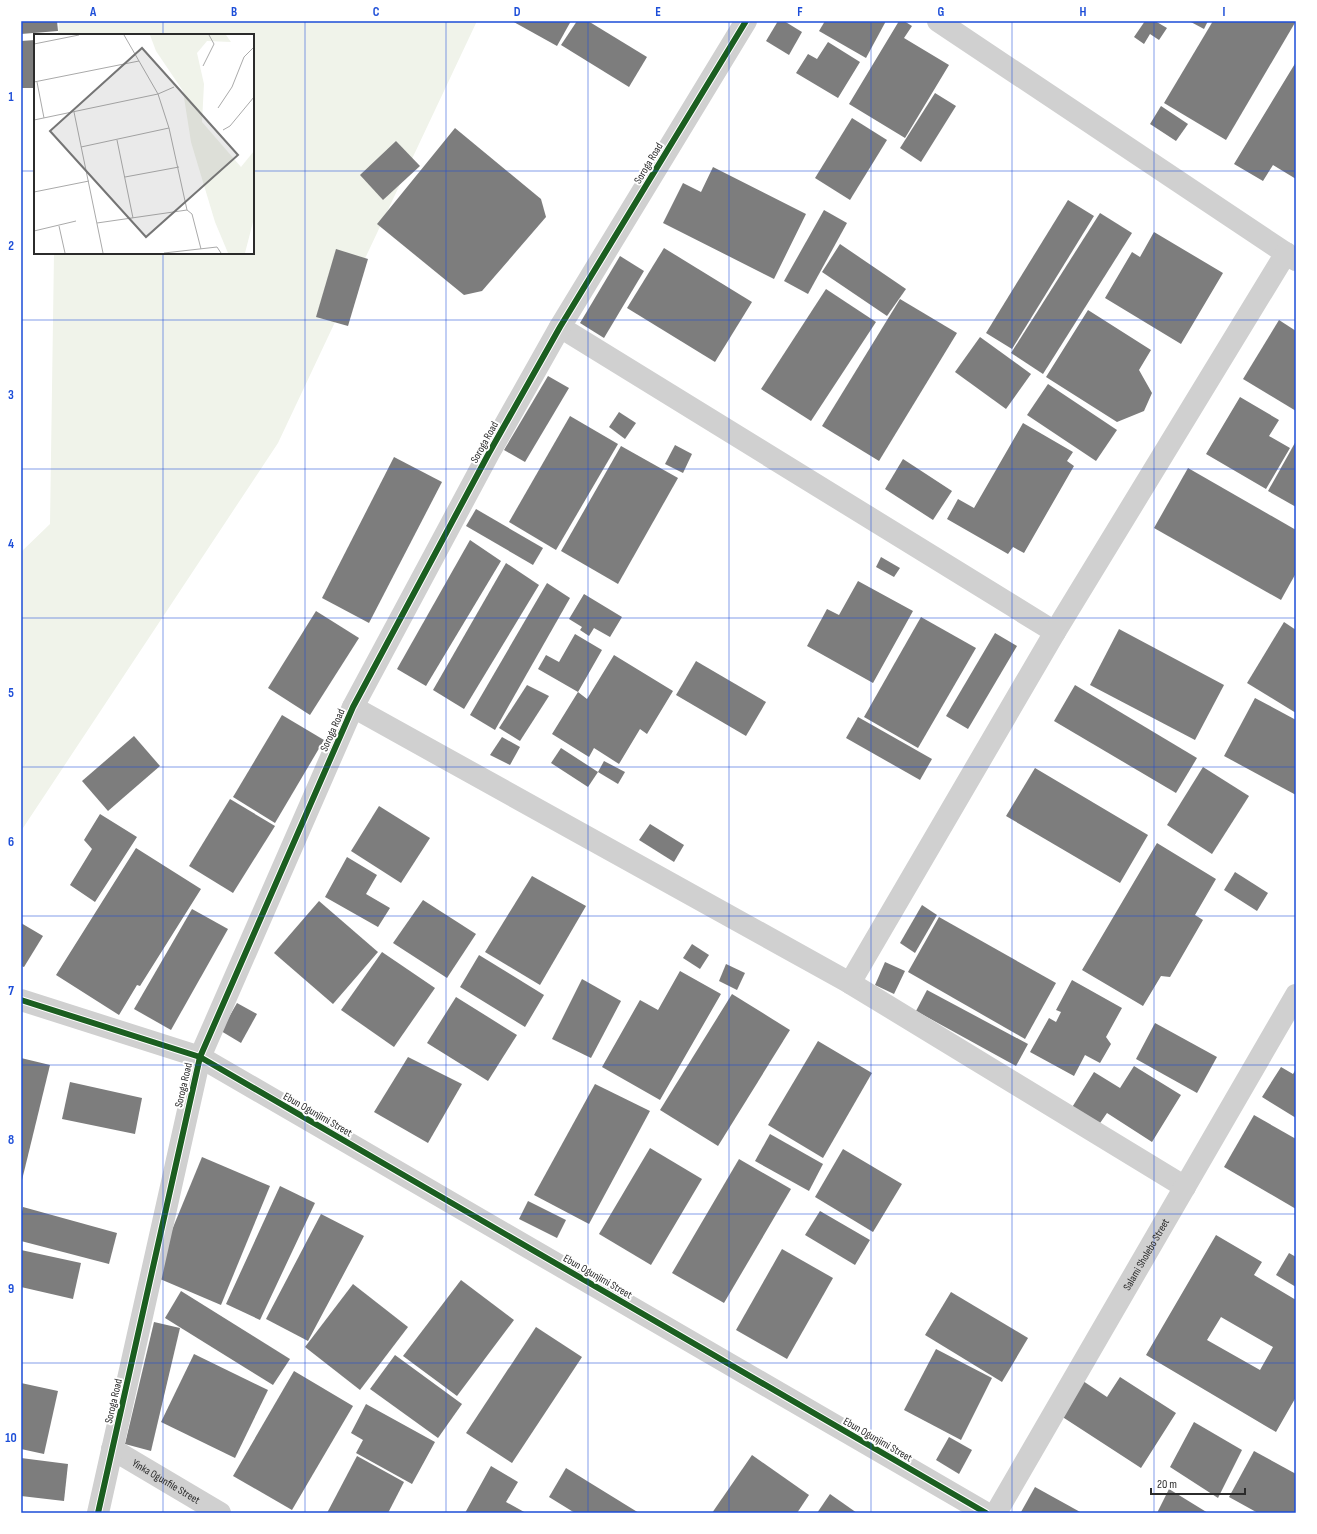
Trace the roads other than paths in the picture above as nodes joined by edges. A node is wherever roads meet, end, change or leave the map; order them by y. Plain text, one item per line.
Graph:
1 (746, 21) edge
2 (938, 21) edge
3 (1291, 256) edge
4 (560, 327) junction
5 (1055, 632) junction
6 (353, 707) junction
7 (850, 983) junction
8 (1296, 995) edge
9 (21, 1000) edge
10 (200, 1057) junction
11 (1185, 1187) junction
12 (112, 1449) junction
13 (98, 1513) edge
14 (220, 1513) edge
15 (986, 1513) edge
16 (996, 1513) edge

1 - 4 street, Soroga Road
2 - 3 street
3 - 5 street
4 - 5 street
4 - 6 street, Soroga Road
5 - 7 street
6 - 7 street
6 - 10 street, Soroga Road
7 - 11 street
8 - 11 street, Salami Sholebo Street
9 - 10 street, Ebun Ogunjimi Street
10 - 12 street, Soroga Road
10 - 15 street, Ebun Ogunjimi Street
11 - 16 street, Salami Sholebo Street
12 - 13 street, Soroga Road
12 - 14 street, Yinka Ogunfile Street

